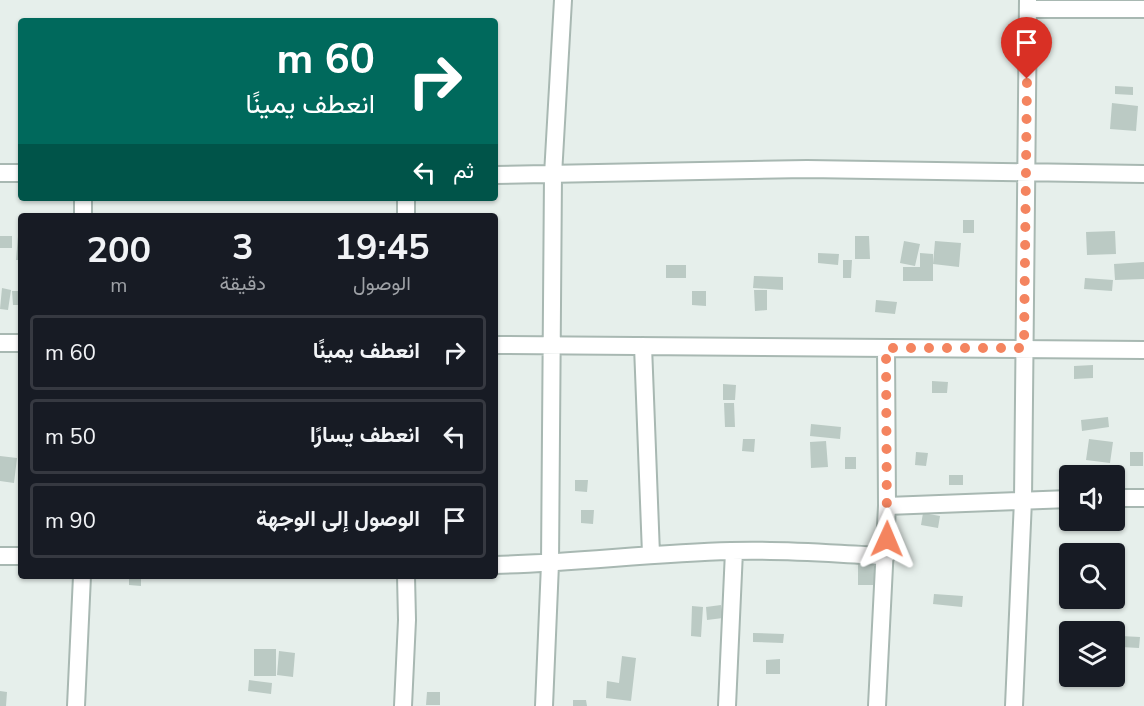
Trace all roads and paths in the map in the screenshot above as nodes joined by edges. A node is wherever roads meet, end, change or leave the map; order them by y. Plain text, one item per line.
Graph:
1 (563, 0) edge
2 (1028, 4) edge
3 (1144, 9) edge
4 (18, 173) edge
5 (0, 174) edge
6 (1026, 174) junction
7 (1144, 174) edge
8 (498, 175) edge
9 (553, 175) junction
10 (0, 343) edge
11 (18, 343) edge
12 (498, 345) edge
13 (553, 346) junction
14 (643, 346) junction
15 (886, 348) junction
16 (1024, 348) junction
17 (1144, 350) edge
18 (1125, 498) edge
19 (1144, 498) edge
20 (1059, 499) edge
21 (1023, 500) junction
22 (887, 506) junction
23 (734, 550) junction
24 (651, 554) junction
25 (0, 556) edge
26 (18, 556) edge
27 (886, 556) junction
28 (550, 564) junction
29 (498, 565) edge
30 (82, 579) edge
31 (406, 579) edge
32 (76, 706) edge
33 (403, 706) edge
34 (544, 706) edge
35 (727, 706) edge
36 (877, 706) edge
37 (1014, 706) edge

1 - 9 street
2 - 3 street
2 - 6 street
4 - 5 street
6 - 7 street
6 - 9 street
6 - 16 street
8 - 9 street
9 - 13 street
10 - 11 street
12 - 13 street
13 - 14 street
13 - 28 street
14 - 15 street
14 - 24 street
15 - 16 street
15 - 22 street
16 - 17 street
16 - 21 street
18 - 19 street
20 - 21 street
21 - 22 street
21 - 37 street
22 - 27 street
23 - 24 street
23 - 27 street
23 - 35 street
24 - 28 street
25 - 26 street
27 - 36 street
28 - 29 street
28 - 34 street
30 - 32 street
31 - 33 street

